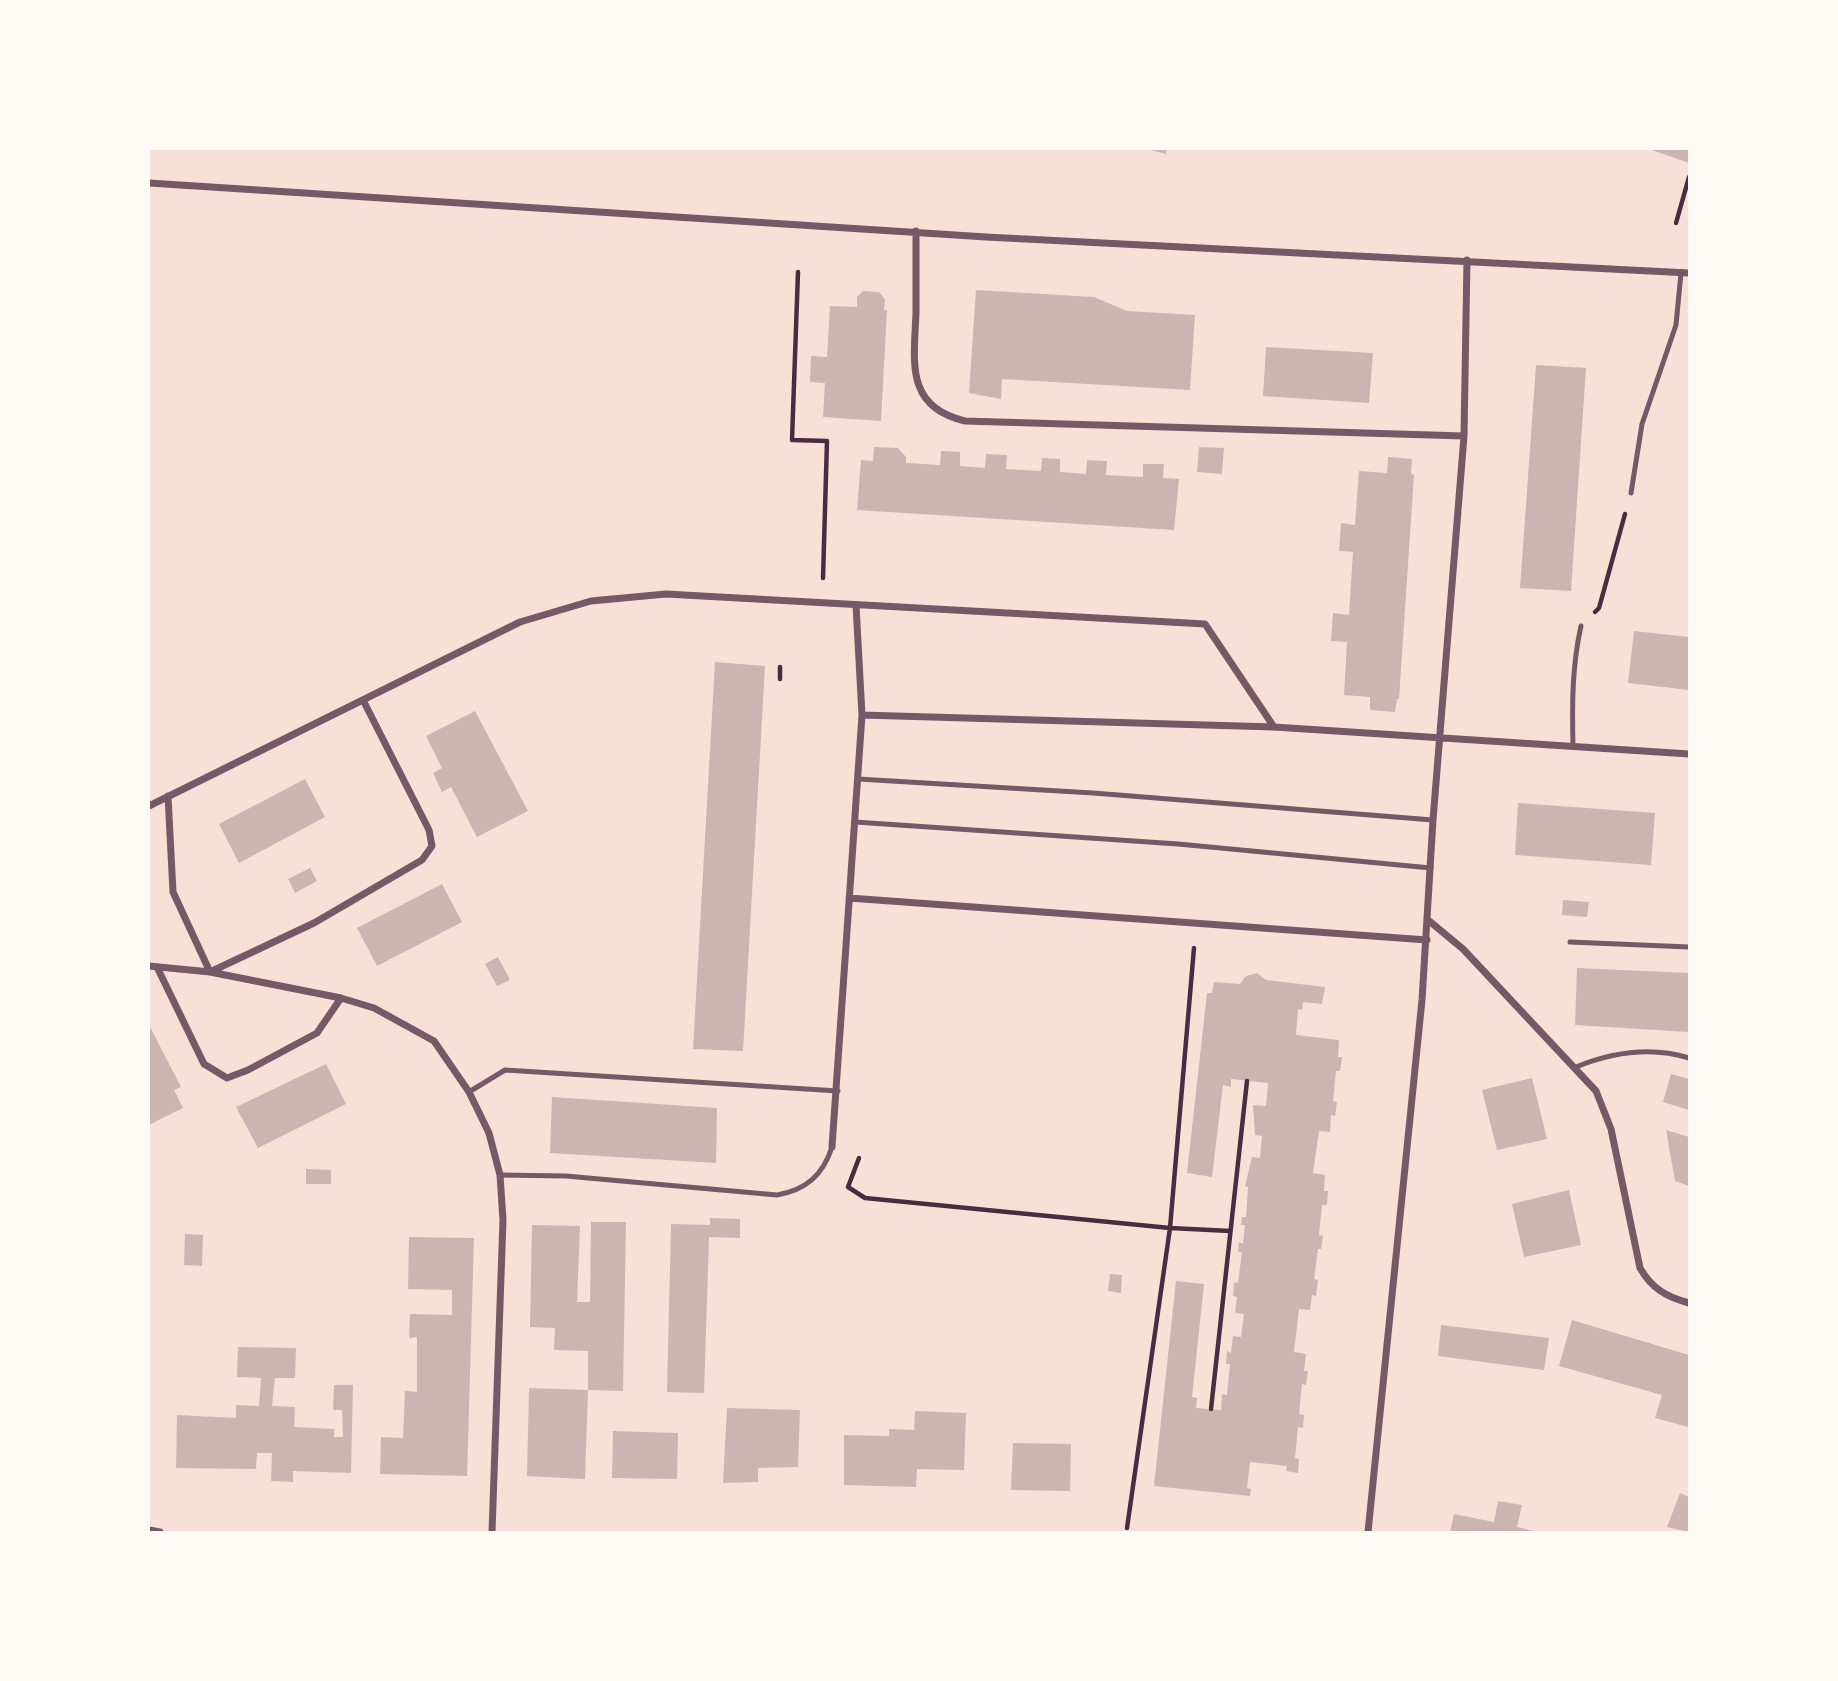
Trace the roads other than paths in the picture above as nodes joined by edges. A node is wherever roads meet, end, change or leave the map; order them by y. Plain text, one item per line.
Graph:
1 (149, 183) edge
2 (916, 232) junction
3 (1467, 260) junction
4 (1685, 273) edge
5 (1464, 436) junction
6 (1631, 493) road end
7 (856, 605) junction
8 (1581, 626) dead end
9 (363, 700) junction
10 (862, 715) junction
11 (1274, 727) junction
12 (1440, 736) junction
13 (1573, 746) junction
14 (1689, 754) edge
15 (858, 779) junction
16 (168, 796) junction
17 (149, 806) edge
18 (1433, 820) junction
19 (855, 822) junction
20 (1431, 868) junction
21 (849, 898) junction
22 (1428, 920) junction
23 (1427, 940) junction
24 (1570, 942) dead end
25 (1689, 947) edge
26 (153, 967) edge
27 (210, 972) junction
28 (341, 998) junction
29 (1689, 1058) edge
30 (1576, 1067) junction
31 (838, 1091) junction
32 (469, 1092) junction
33 (832, 1147) joint
34 (500, 1175) junction
35 (1689, 1303) edge
36 (149, 1530) edge
37 (160, 1532) edge
38 (492, 1532) edge
39 (1368, 1532) edge

1 - 2 street
2 - 3 street
2 - 5 street
3 - 4 street
3 - 5 street
4 - 6 lane
5 - 12 street
7 - 9 street
7 - 10 street
7 - 11 street
8 - 13 lane
9 - 16 street
9 - 27 street
10 - 11 street
10 - 15 street
11 - 12 street
12 - 13 street
12 - 18 street
13 - 14 street
15 - 18 lane
15 - 19 street
16 - 17 street
16 - 27 street
18 - 20 street
19 - 20 lane
19 - 21 street
20 - 22 street
21 - 23 street
21 - 31 street
22 - 23 street
22 - 30 street
23 - 39 street
24 - 25 lane
26 - 27 street
26 - 28 street
27 - 28 street
28 - 32 street
29 - 30 lane
30 - 35 street
31 - 32 lane
31 - 33 street
32 - 34 street
33 - 34 lane
34 - 38 street
36 - 37 street

